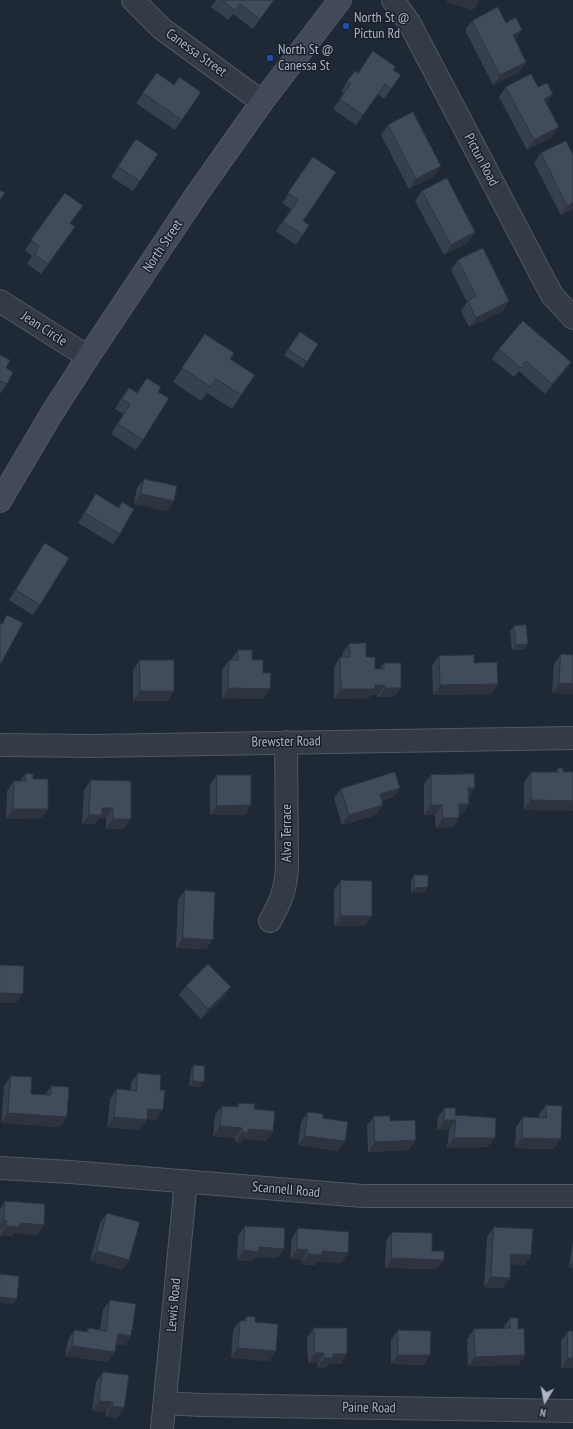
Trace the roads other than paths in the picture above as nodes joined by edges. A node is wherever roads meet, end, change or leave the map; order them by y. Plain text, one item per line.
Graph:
1 (133, 0) edge
2 (340, 0) edge
3 (392, 0) edge
4 (262, 102) junction
5 (0, 301) edge
6 (573, 318) edge
7 (88, 357) junction
8 (0, 501) edge
9 (573, 738) edge
10 (286, 742) junction
11 (0, 745) edge
12 (270, 921) dead end
13 (0, 1168) edge
14 (186, 1182) junction
15 (573, 1196) edge
16 (165, 1403) junction
17 (573, 1411) edge
18 (162, 1429) edge

1 - 4 street, Canessa Street
2 - 4 main road, North Street
3 - 6 street, Pictun Road
4 - 7 main road, North Street
5 - 7 street, Jean Circle
7 - 8 main road, North Street
9 - 10 street, Brewster Road
10 - 11 street, Brewster Road
10 - 12 street, Alva Terrace
13 - 14 street, Scannell Road
14 - 15 street, Scannell Road
14 - 16 street, Lewis Road
16 - 17 street, Paine Road
16 - 18 street, Lewis Road

